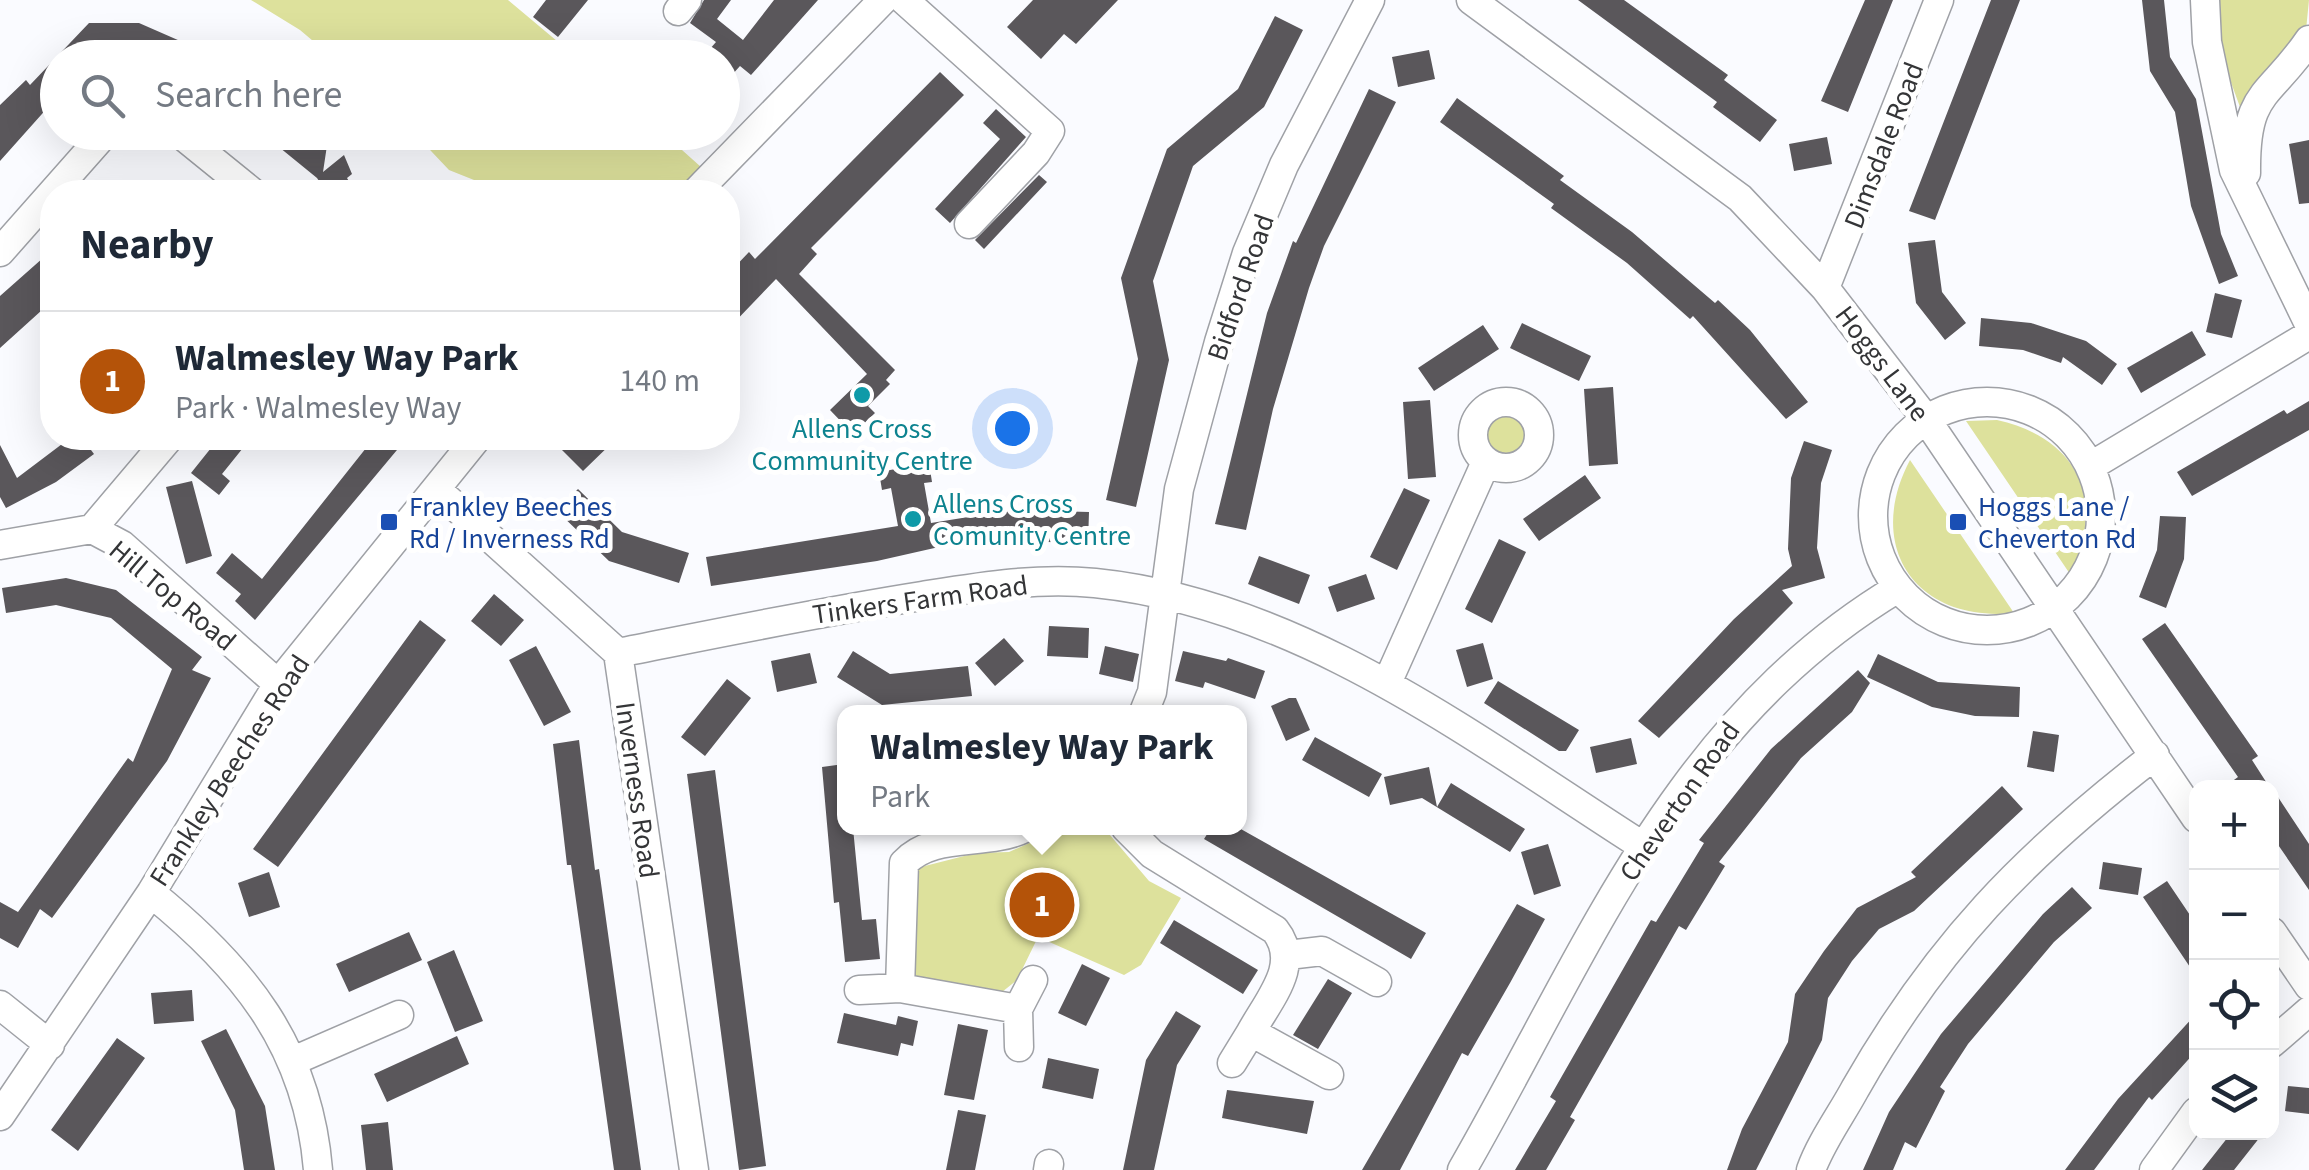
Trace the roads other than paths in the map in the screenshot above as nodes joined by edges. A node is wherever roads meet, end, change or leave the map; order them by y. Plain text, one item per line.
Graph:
1 (883, 0) edge
2 (904, 0) edge
3 (1370, 0) edge
4 (1472, 0) edge
5 (1938, 0) edge
6 (2205, 0) edge
7 (2309, 40) edge
8 (740, 147) edge
9 (90, 150) edge
10 (200, 150) edge
11 (737, 150) edge
12 (64, 180) edge
13 (237, 180) edge
14 (708, 180) edge
15 (2246, 195) junction
16 (40, 207) edge
17 (969, 224) dead end
18 (0, 252) edge
19 (1825, 288) junction
20 (2309, 324) edge
21 (2309, 335) edge
22 (1926, 419) junction
23 (159, 450) edge
24 (467, 450) edge
25 (1486, 462) dead end
26 (2091, 466) junction
27 (436, 489) junction
28 (92, 530) junction
29 (0, 545) edge
30 (1898, 588) junction
31 (1164, 593) junction
32 (2053, 610) junction
33 (618, 653) junction
34 (1388, 683) junction
35 (278, 684) junction
36 (1147, 705) edge
37 (2155, 756) junction
38 (2189, 807) edge
39 (1001, 835) edge
40 (1133, 835) edge
41 (1641, 844) junction
42 (151, 893) junction
43 (2279, 942) edge
44 (1288, 955) junction
45 (1033, 980) dead end
46 (1378, 982) dead end
47 (2309, 986) edge
48 (900, 988) junction
49 (859, 990) dead end
50 (0, 1005) edge
51 (1018, 1010) junction
52 (2309, 1011) edge
53 (399, 1015) dead end
54 (1250, 1032) junction
55 (2279, 1037) edge
56 (50, 1046) junction
57 (1019, 1047) dead end
58 (293, 1061) junction
59 (1232, 1063) dead end
60 (1329, 1076) dead end
61 (0, 1116) edge
62 (2189, 1122) edge
63 (318, 1170) edge
64 (694, 1170) edge
65 (1462, 1170) edge
66 (1811, 1170) edge
67 (2154, 1170) edge

1 - 8 street
2 - 17 street
3 - 31 street, Bidford Road
4 - 19 street, Hoggs Lane
5 - 19 street, Dimsdale Road
6 - 15 street
7 - 15 street
9 - 12 street
10 - 13 street
11 - 14 street
15 - 20 street
16 - 18 street
19 - 22 street, Hoggs Lane
21 - 26 street
22 - 26 street
22 - 30 street
22 - 32 street, Hoggs Lane
23 - 28 street
24 - 27 street, Frankley Beeches Road
25 - 34 street
26 - 32 street
27 - 33 street
27 - 35 street, Frankley Beeches Road
28 - 29 street, Hill Top Road
28 - 35 street, Hill Top Road
30 - 32 street
30 - 41 street, Cheverton Road
31 - 33 street, Tinkers Farm Road
31 - 34 street, Tinkers Farm Road
31 - 36 street, Bidford Road
32 - 37 street, Hoggs Lane
33 - 64 street, Inverness Road
34 - 41 street, Tinkers Farm Road
35 - 42 street, Frankley Beeches Road
37 - 38 street, Hoggs Lane
37 - 66 street
39 - 48 street
40 - 44 street
41 - 65 street, Cheverton Road
42 - 56 street, Frankley Beeches Road
42 - 58 street
43 - 47 street
44 - 46 street
44 - 54 street
45 - 51 street
48 - 49 street
48 - 51 street
50 - 56 street
51 - 57 street
52 - 55 street
53 - 58 street
54 - 59 street
54 - 60 street
56 - 61 street, Frankley Beeches Road
58 - 63 street
62 - 67 street

